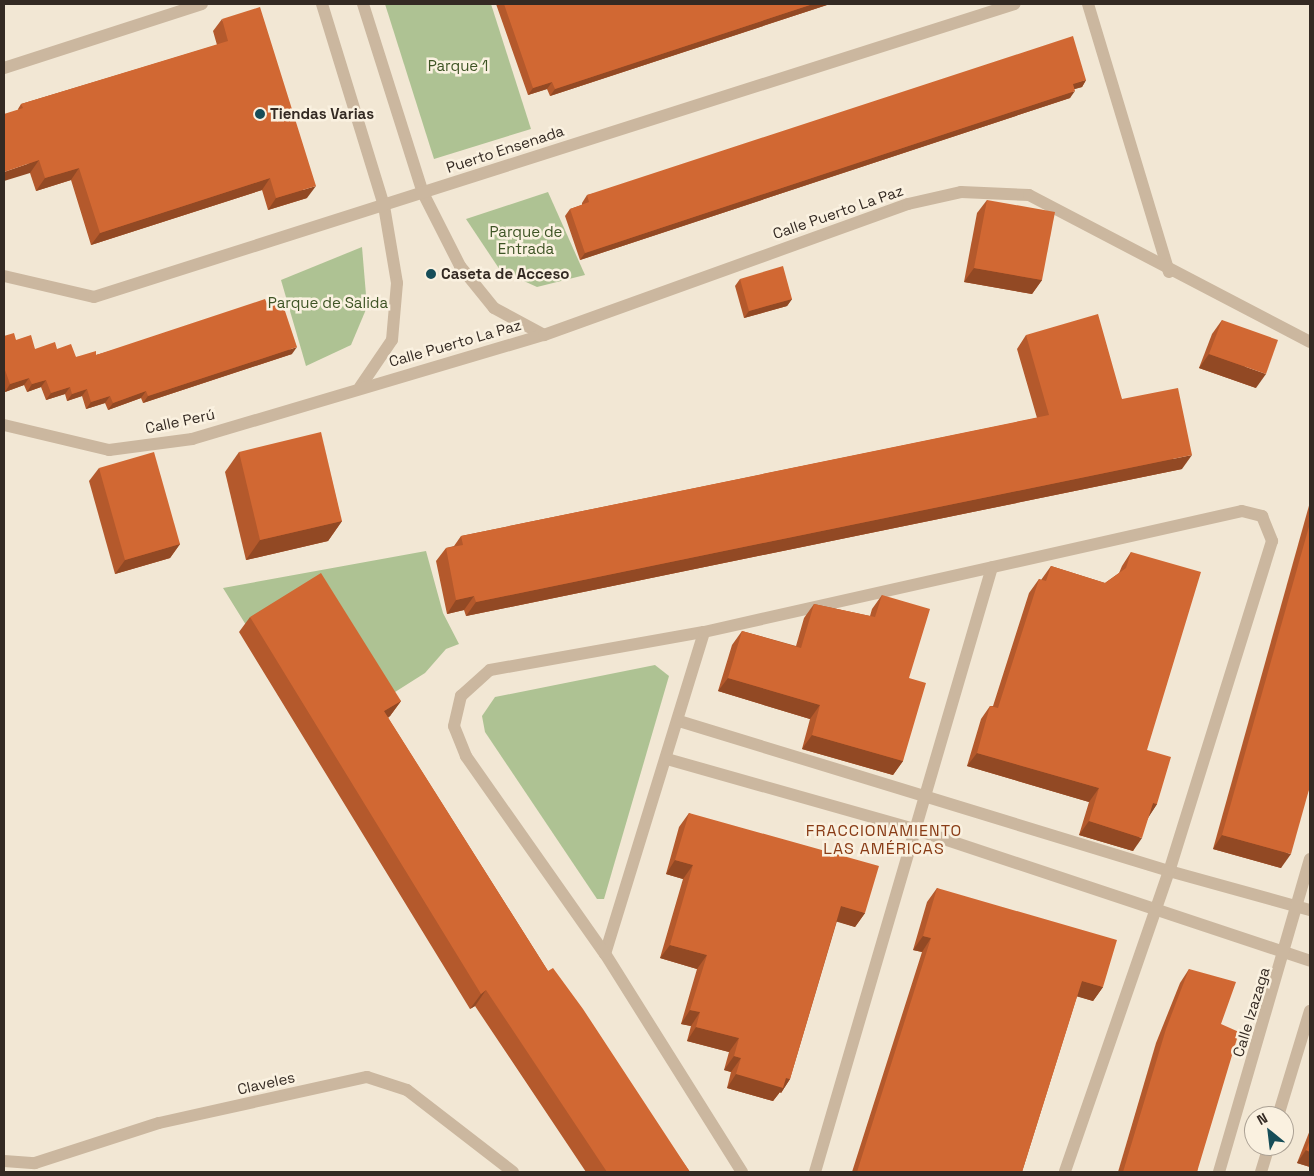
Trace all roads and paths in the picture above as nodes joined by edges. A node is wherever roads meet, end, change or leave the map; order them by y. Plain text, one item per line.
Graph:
1 (202, 4) edge
2 (322, 4) edge
3 (363, 4) edge
4 (1014, 4) edge
5 (1088, 4) edge
6 (4, 68) edge
7 (423, 193) junction
8 (384, 206) junction
9 (1169, 272) junction
10 (4, 276) edge
11 (544, 335) junction
12 (1310, 342) edge
13 (360, 387) junction
14 (4, 425) edge
15 (992, 567) junction
16 (704, 632) junction
17 (679, 721) junction
18 (667, 759) junction
19 (924, 797) junction
20 (914, 829) junction
21 (1310, 859) edge
22 (1169, 871) junction
23 (1297, 906) junction
24 (1154, 909) junction
25 (1310, 910) edge
26 (605, 954) junction
27 (1285, 955) junction
28 (1310, 961) edge
29 (1310, 1011) edge
30 (1281, 1106) edge
31 (1266, 1156) edge
32 (4, 1160) edge
33 (512, 1172) edge
34 (742, 1172) edge
35 (815, 1172) edge
36 (1065, 1172) edge
37 (1219, 1172) edge
38 (1261, 1172) edge

1 - 6 street
2 - 8 street
3 - 7 street
4 - 7 street, Puerto Ensenada
5 - 9 street
7 - 8 street, Puerto Ensenada
7 - 11 street
8 - 10 street, Puerto Ensenada
8 - 13 street
9 - 11 street, Calle Puerto La Paz
9 - 12 street, Calle Puerto La Paz
11 - 13 street, Calle Puerto La Paz
13 - 14 street, Calle Perú
15 - 16 street
15 - 19 street
15 - 22 street
16 - 17 street
16 - 26 street
17 - 18 street
17 - 19 street
18 - 20 street
18 - 26 street
19 - 20 street
19 - 22 street
20 - 24 street
20 - 35 street
21 - 23 street, Calle Izazaga
22 - 23 street
22 - 24 street
23 - 25 street
23 - 27 street, Calle Izazaga
24 - 27 street
24 - 36 street
26 - 34 street
27 - 28 street
27 - 37 street, Calle Izazaga
29 - 30 street
31 - 38 street
32 - 33 street, Claveles

